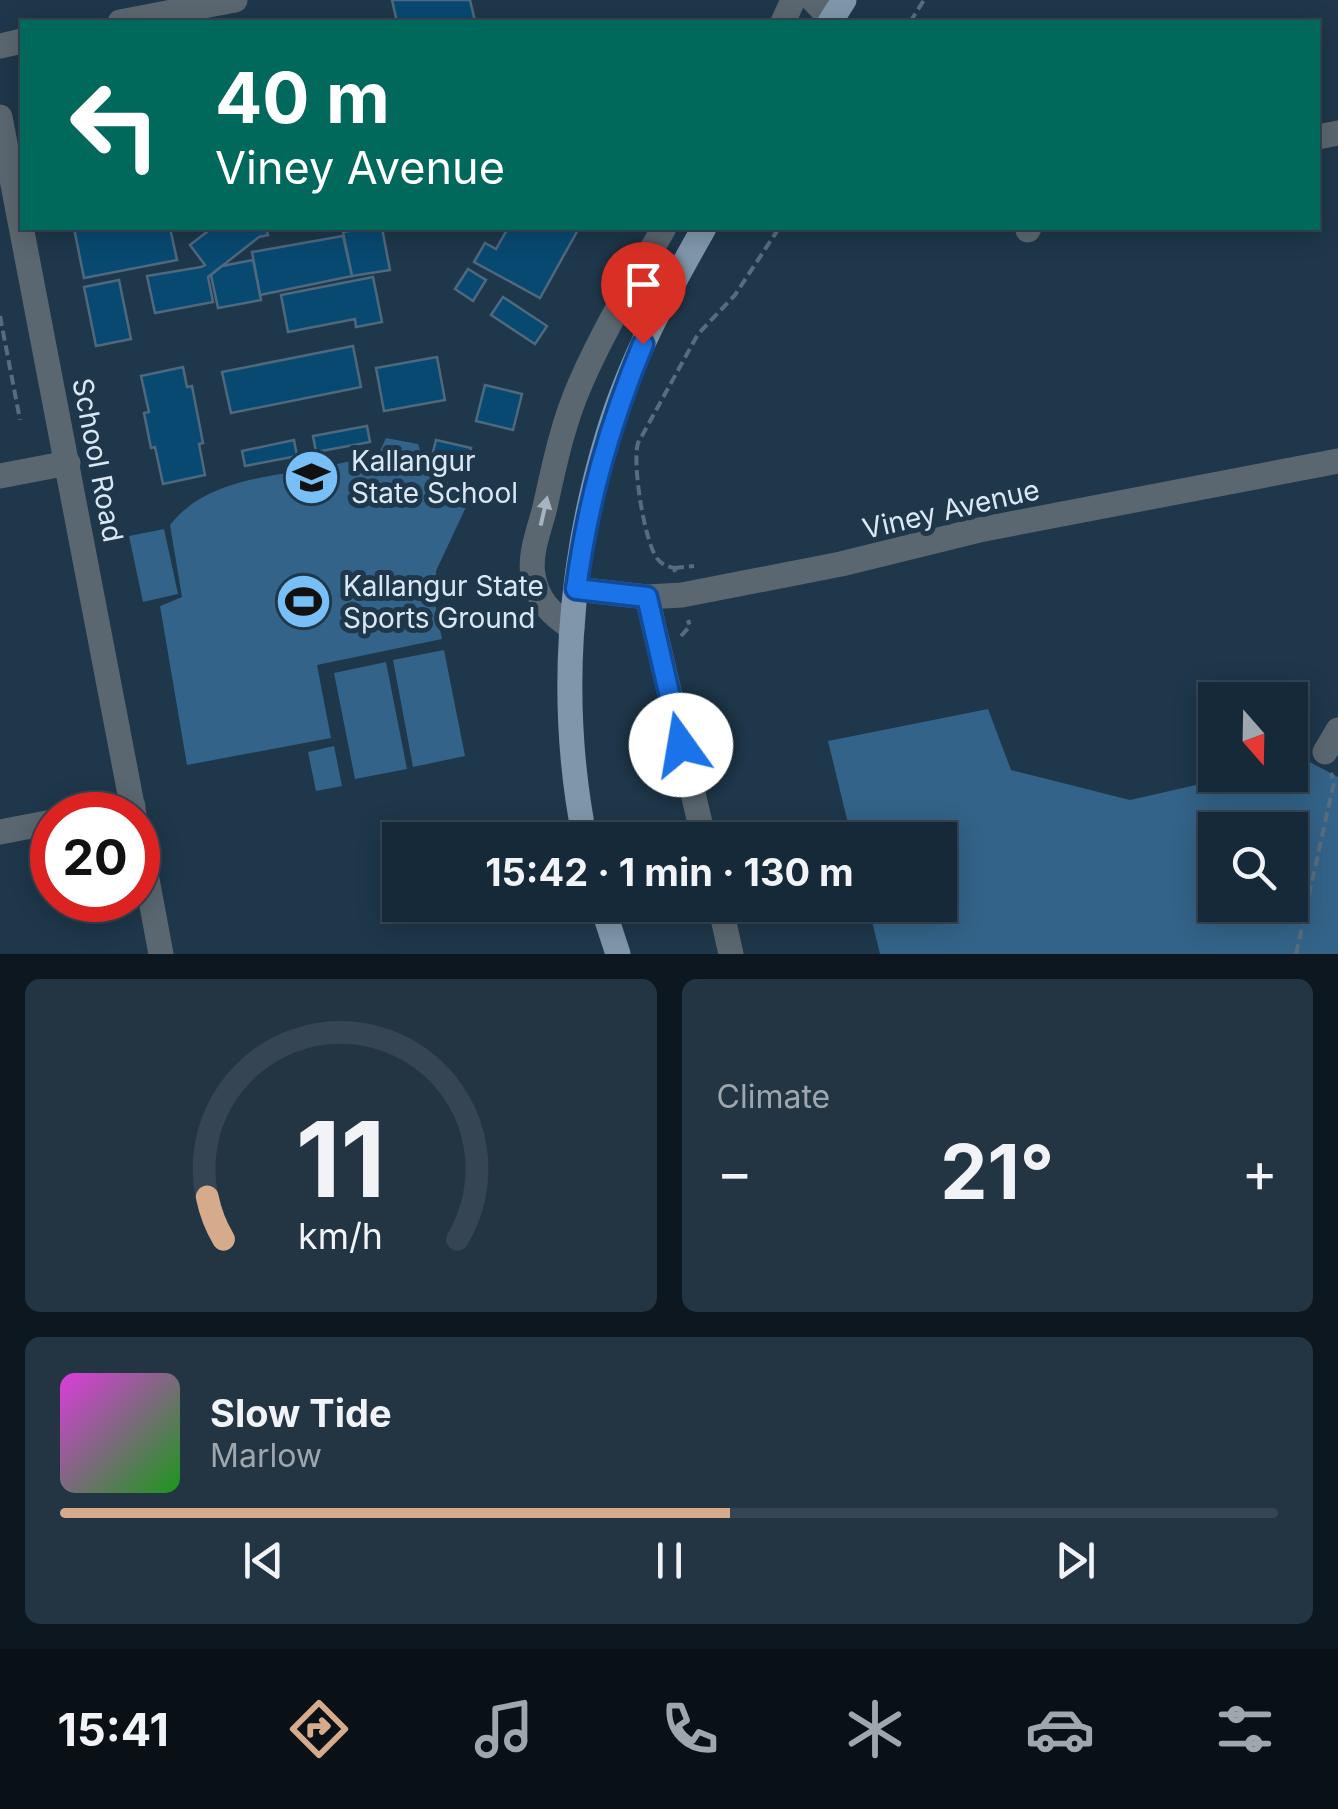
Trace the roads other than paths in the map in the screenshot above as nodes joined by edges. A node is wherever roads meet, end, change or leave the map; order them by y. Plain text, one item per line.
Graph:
1 (235, 0) edge
2 (813, 0) edge
3 (835, 14) edge
4 (130, 20) edge
5 (1, 126) edge
6 (20, 222) edge
7 (22, 230) edge
8 (663, 230) edge
9 (703, 230) edge
10 (608, 329) junction
11 (643, 344) junction
12 (1338, 461) edge
13 (68, 463) junction
14 (0, 476) edge
15 (576, 589) junction
16 (647, 597) junction
17 (572, 628) junction
18 (130, 792) edge
19 (582, 822) edge
20 (700, 822) edge
21 (30, 826) edge
22 (0, 832) edge
23 (155, 922) edge
24 (608, 922) edge
25 (724, 922) edge
26 (161, 954) edge
27 (618, 954) edge
28 (731, 954) edge

1 - 4 street
2 - 3 street
5 - 6 street, School Road
7 - 13 street, School Road
8 - 10 street
9 - 11 main road
10 - 11 street
17 -> 10 street
11 - 15 main road
12 - 16 street, Viney Avenue
13 - 14 street
13 - 18 street, School Road
15 - 16 street, Viney Avenue
15 - 17 main road
16 - 20 street
17 - 19 main road
21 - 22 street
23 - 26 street, School Road
24 - 27 main road
25 - 28 street

